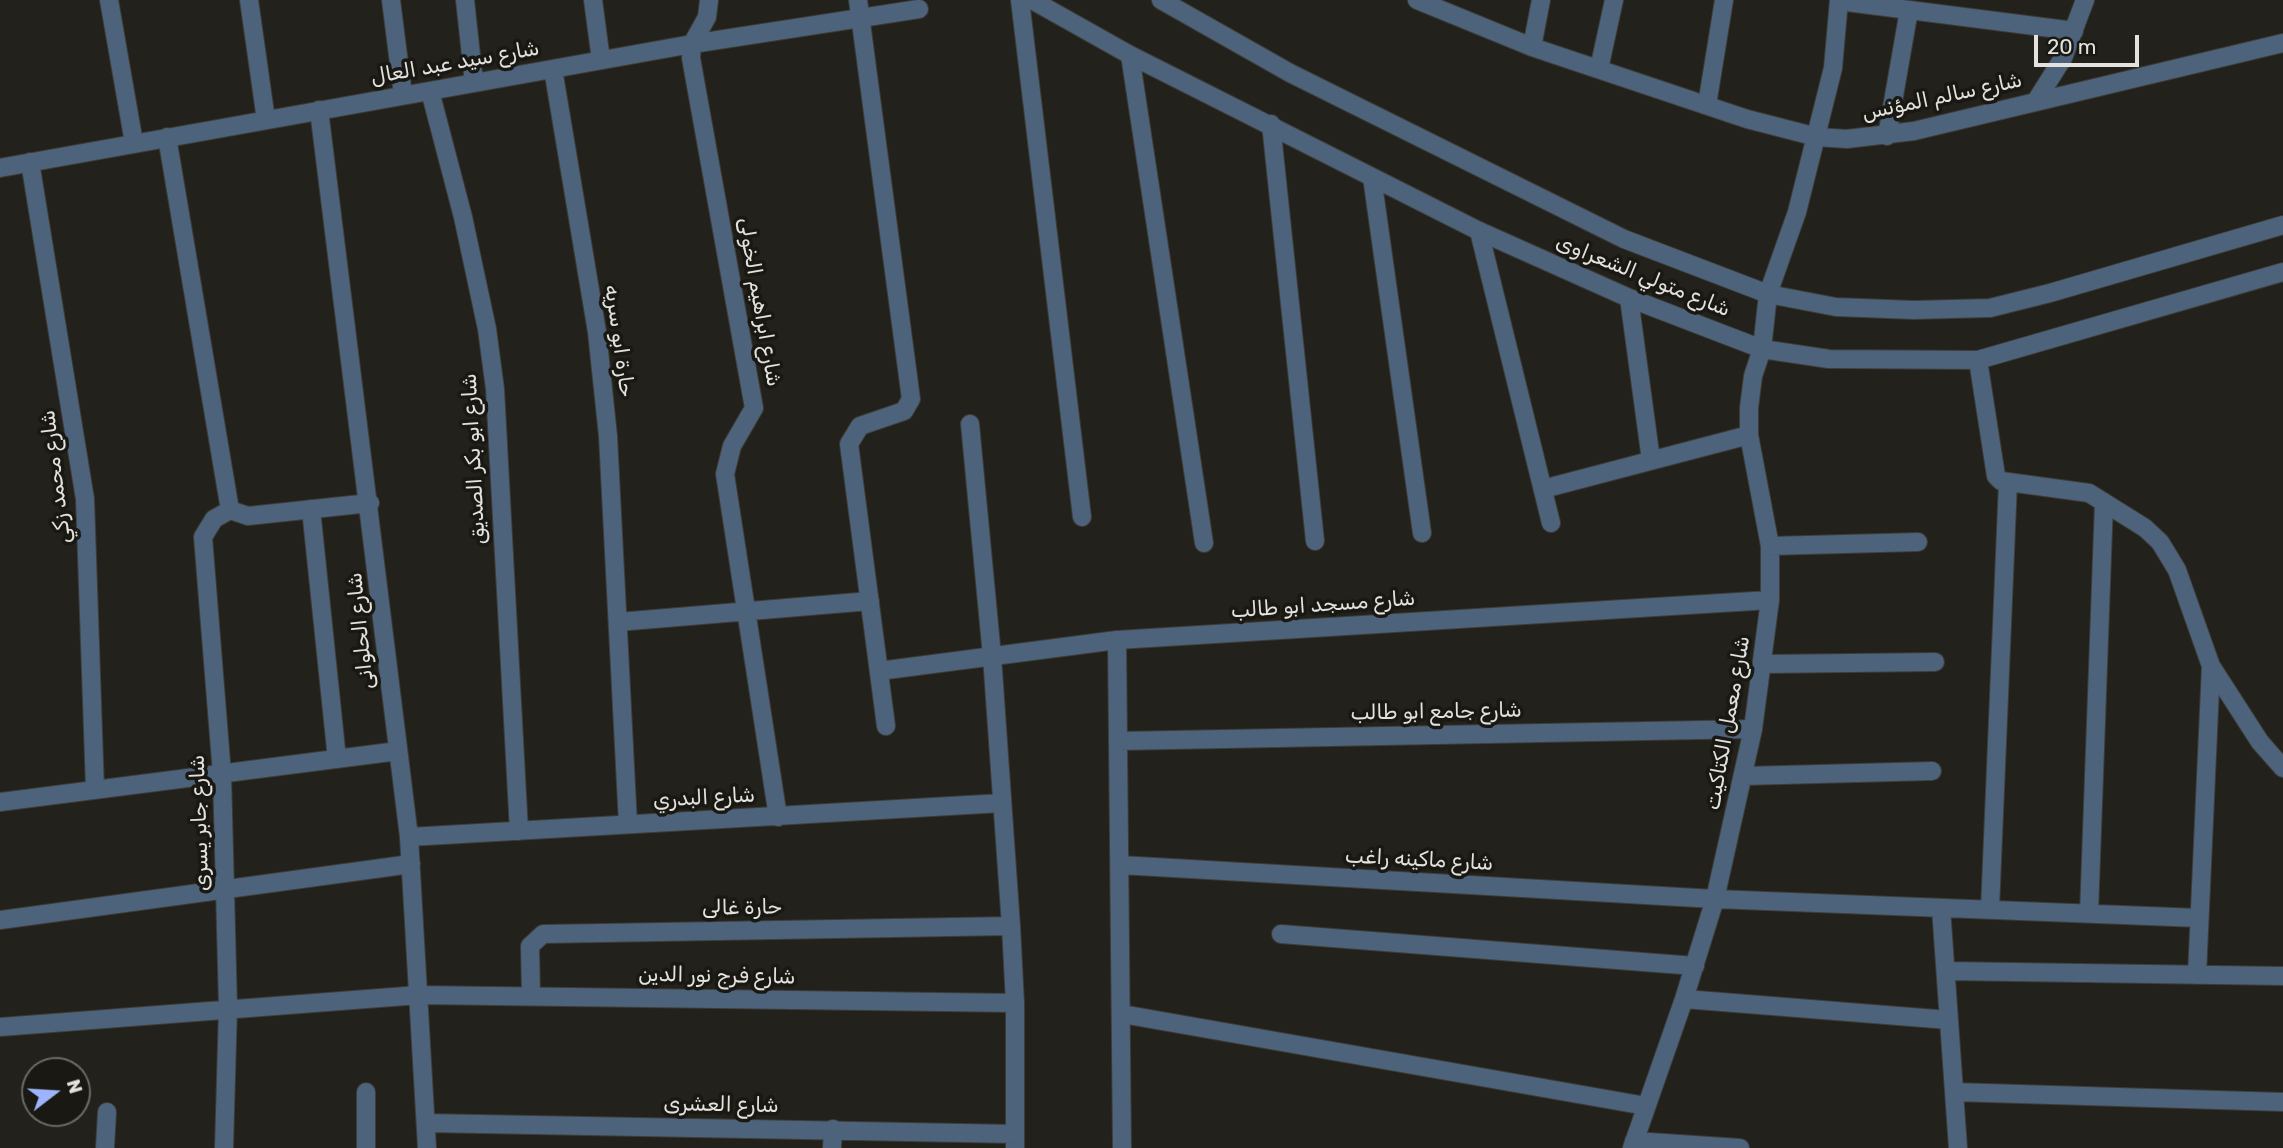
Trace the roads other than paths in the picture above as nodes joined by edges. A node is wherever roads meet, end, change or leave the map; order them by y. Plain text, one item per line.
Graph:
1 (109, 0) edge
2 (249, 0) edge
3 (391, 0) edge
4 (465, 0) edge
5 (593, 0) edge
6 (709, 0) edge
7 (1020, 0) edge
8 (1032, 0) edge
9 (1161, 0) edge
10 (1417, 0) edge
11 (1541, 0) edge
12 (1614, 0) edge
13 (1724, 0) edge
14 (1839, 0) edge
15 (2085, 0) edge
16 (859, 9) edge
17 (919, 9) dead end
18 (1909, 10) junction
19 (2074, 31) junction
20 (2283, 43) edge
21 (692, 44) junction
22 (1532, 47) junction
23 (1130, 55) junction
24 (601, 60) junction
25 (553, 69) junction
26 (1599, 69) junction
27 (474, 83) junction
28 (429, 91) junction
29 (403, 95) junction
30 (2036, 101) junction
31 (1707, 105) junction
32 (319, 110) junction
33 (265, 120) junction
34 (1271, 124) junction
35 (1887, 136) junction
36 (167, 137) junction
37 (1817, 137) junction
38 (134, 143) junction
39 (30, 162) junction
40 (0, 167) edge
41 (1372, 177) junction
42 (2283, 225) edge
43 (1479, 231) junction
44 (2283, 272) edge
45 (1768, 294) junction
46 (1629, 298) junction
47 (1762, 349) junction
48 (1978, 360) junction
49 (970, 424) dead end
50 (1749, 435) junction
51 (1651, 460) junction
52 (2008, 482) junction
53 (1543, 489) junction
54 (2104, 502) junction
55 (370, 503) junction
56 (310, 509) junction
57 (230, 510) junction
58 (1082, 517) dead end
59 (1551, 523) dead end
60 (1422, 533) dead end
61 (1315, 541) dead end
62 (1918, 542) dead end
63 (1204, 544) dead end
64 (1770, 547) junction
65 (1770, 600) junction
66 (870, 601) junction
67 (745, 610) junction
68 (618, 621) junction
69 (1117, 640) junction
70 (992, 656) junction
71 (1935, 662) dead end
72 (1764, 664) junction
73 (2211, 666) junction
74 (879, 671) junction
75 (886, 726) dead end
76 (1754, 729) junction
77 (1119, 741) junction
78 (398, 751) junction
79 (337, 759) junction
80 (2283, 768) edge
81 (1932, 771) dead end
82 (222, 774) junction
83 (1744, 776) junction
84 (95, 789) junction
85 (0, 802) edge
86 (1002, 803) junction
87 (778, 817) junction
88 (628, 824) junction
89 (519, 831) junction
90 (409, 837) junction
91 (411, 864) junction
92 (1120, 865) junction
93 (225, 888) junction
94 (1715, 899) junction
95 (1941, 908) junction
96 (1990, 909) junction
97 (2089, 913) junction
98 (2199, 918) junction
99 (0, 920) edge
100 (1011, 926) junction
101 (1281, 934) dead end
102 (1695, 967) junction
103 (1947, 971) junction
104 (2197, 975) junction
105 (2283, 976) edge
106 (419, 995) junction
107 (531, 996) junction
108 (1684, 999) junction
109 (1016, 1003) junction
110 (228, 1007) junction
111 (1122, 1014) junction
112 (1948, 1020) junction
113 (0, 1027) edge
114 (366, 1092) dead end
115 (1954, 1092) junction
116 (2283, 1102) edge
117 (1646, 1107) junction
118 (107, 1112) dead end
119 (426, 1123) junction
120 (833, 1129) junction
121 (1015, 1141) edge
122 (1633, 1144) edge
123 (105, 1148) edge
124 (224, 1148) edge
125 (366, 1148) edge
126 (426, 1148) edge
127 (832, 1148) edge
128 (1122, 1148) edge
129 (1740, 1148) edge
130 (1958, 1148) edge

1 - 38 street
2 - 33 street
3 - 29 street
4 - 27 street
5 - 24 street
6 - 21 street
7 - 58 street
8 - 23 street, شارع متولي الشعراوى
9 - 45 street, شارع متولي الشعراوى
10 - 22 street, شارع سالم المؤنس
11 - 22 street
12 - 26 street
13 - 31 street
14 - 18 street
14 - 37 street, شارع معمل الكتاكيت
15 - 19 street
16 - 17 street, شارع سيد عبد العال
16 - 21 street, شارع سيد عبد العال
16 - 66 street
18 - 19 street
18 - 35 street
19 - 30 street
20 - 30 street, شارع سالم المؤنس
21 - 24 street, شارع سيد عبد العال
21 - 67 street, شارع ابراهيم الخولى
22 - 26 street, شارع سالم المؤنس
23 - 34 street, شارع متولي الشعراوى
23 - 63 street
24 - 25 street, شارع سيد عبد العال
25 - 27 street, شارع سيد عبد العال
25 - 68 street, حارة ابو سريه
26 - 31 street, شارع سالم المؤنس
27 - 28 street, شارع سيد عبد العال
28 - 29 street, شارع سيد عبد العال
28 - 89 street, شارع ابو بكر الصديق
29 - 32 street, شارع سيد عبد العال
30 - 35 street, شارع سالم المؤنس
31 - 37 street, شارع سالم المؤنس
32 - 33 street, شارع سيد عبد العال
32 - 55 street, شارع الحلوانى
33 - 36 street, شارع سيد عبد العال
34 - 41 street, شارع متولي الشعراوى
34 - 61 street
35 - 37 street, شارع سالم المؤنس
36 - 38 street, شارع سيد عبد العال
36 - 57 street
37 - 45 street, شارع معمل الكتاكيت
38 - 39 street, شارع سيد عبد العال
39 - 40 street, شارع سيد عبد العال
39 - 84 street, شارع محمد زكي
41 - 43 street, شارع متولي الشعراوى
41 - 60 street
42 - 45 street, شارع متولي الشعراوى
43 - 46 street, شارع متولي الشعراوى
43 - 53 street
44 - 48 street, شارع متولي الشعراوى
45 - 47 street, شارع معمل الكتاكيت
46 - 47 street, شارع متولي الشعراوى
46 - 51 street
47 - 48 street, شارع متولي الشعراوى
47 - 50 street, شارع معمل الكتاكيت
48 - 52 street
49 - 70 street
50 - 51 street
50 - 64 street, شارع معمل الكتاكيت
51 - 53 street
52 - 54 street
52 - 96 street
53 - 59 street
54 - 73 street
54 - 97 street
55 - 56 street
55 - 78 street, شارع الحلوانى
56 - 57 street
56 - 79 street
57 - 82 street, شارع جابر يسرى
62 - 64 street
64 - 65 street, شارع معمل الكتاكيت
65 - 69 street, شارع مسجد ابو طالب
65 - 72 street, شارع معمل الكتاكيت
66 - 67 street
66 - 74 street
67 - 68 street
67 - 87 street, شارع ابراهيم الخولى
68 - 88 street, حارة ابو سريه
69 - 70 street, شارع مسجد ابو طالب
69 - 77 street
70 - 74 street, شارع مسجد ابو طالب
70 - 86 street
71 - 72 street
72 - 76 street, شارع معمل الكتاكيت
73 - 80 street
73 - 98 street
74 - 75 street
76 - 77 street, شارع جامع ابو طالب
76 - 83 street, شارع معمل الكتاكيت
77 - 92 street
78 - 79 street
78 - 90 street, شارع الحلوانى
79 - 82 street
81 - 83 street
82 - 84 street
82 - 93 street, شارع جابر يسرى
83 - 94 street, شارع معمل الكتاكيت
84 - 85 street
86 - 87 street, شارع البدري
86 - 100 street
87 - 88 street, شارع البدري
88 - 89 street, شارع البدري
89 - 90 street, شارع البدري
90 - 91 street, شارع الحلوانى
91 - 93 street
91 - 106 street, شارع الحلوانى
92 - 94 street, شارع ماكينه راغب
92 - 111 street
93 - 99 street
93 - 110 street, شارع جابر يسرى
94 - 95 street, شارع ماكينه راغب
94 - 102 street, شارع معمل الكتاكيت
95 - 96 street, شارع ماكينه راغب
95 - 103 street
96 - 97 street, شارع ماكينه راغب
97 - 98 street, شارع ماكينه راغب
98 - 104 street
100 - 107 street, حارة غالى
100 - 109 street
101 - 102 street
102 - 108 street, شارع معمل الكتاكيت
103 - 104 street
103 - 112 street
104 - 105 street
106 - 107 street, شارع فرج نور الدين
106 - 110 street, شارع فرج نور الدين
106 - 119 street, شارع الحلوانى
107 - 109 street, شارع فرج نور الدين
108 - 112 street
108 - 117 street, شارع معمل الكتاكيت
109 - 121 street
110 - 113 street, شارع فرج نور الدين
110 - 124 street, شارع جابر يسرى
111 - 117 street
111 - 128 street
112 - 115 street
114 - 125 street
115 - 116 street
115 - 130 street
117 - 122 street, شارع معمل الكتاكيت
118 - 123 street
119 - 120 street, شارع العشرى
119 - 126 street, شارع الحلوانى
120 - 121 street, شارع العشرى
120 - 127 street
122 - 129 street

